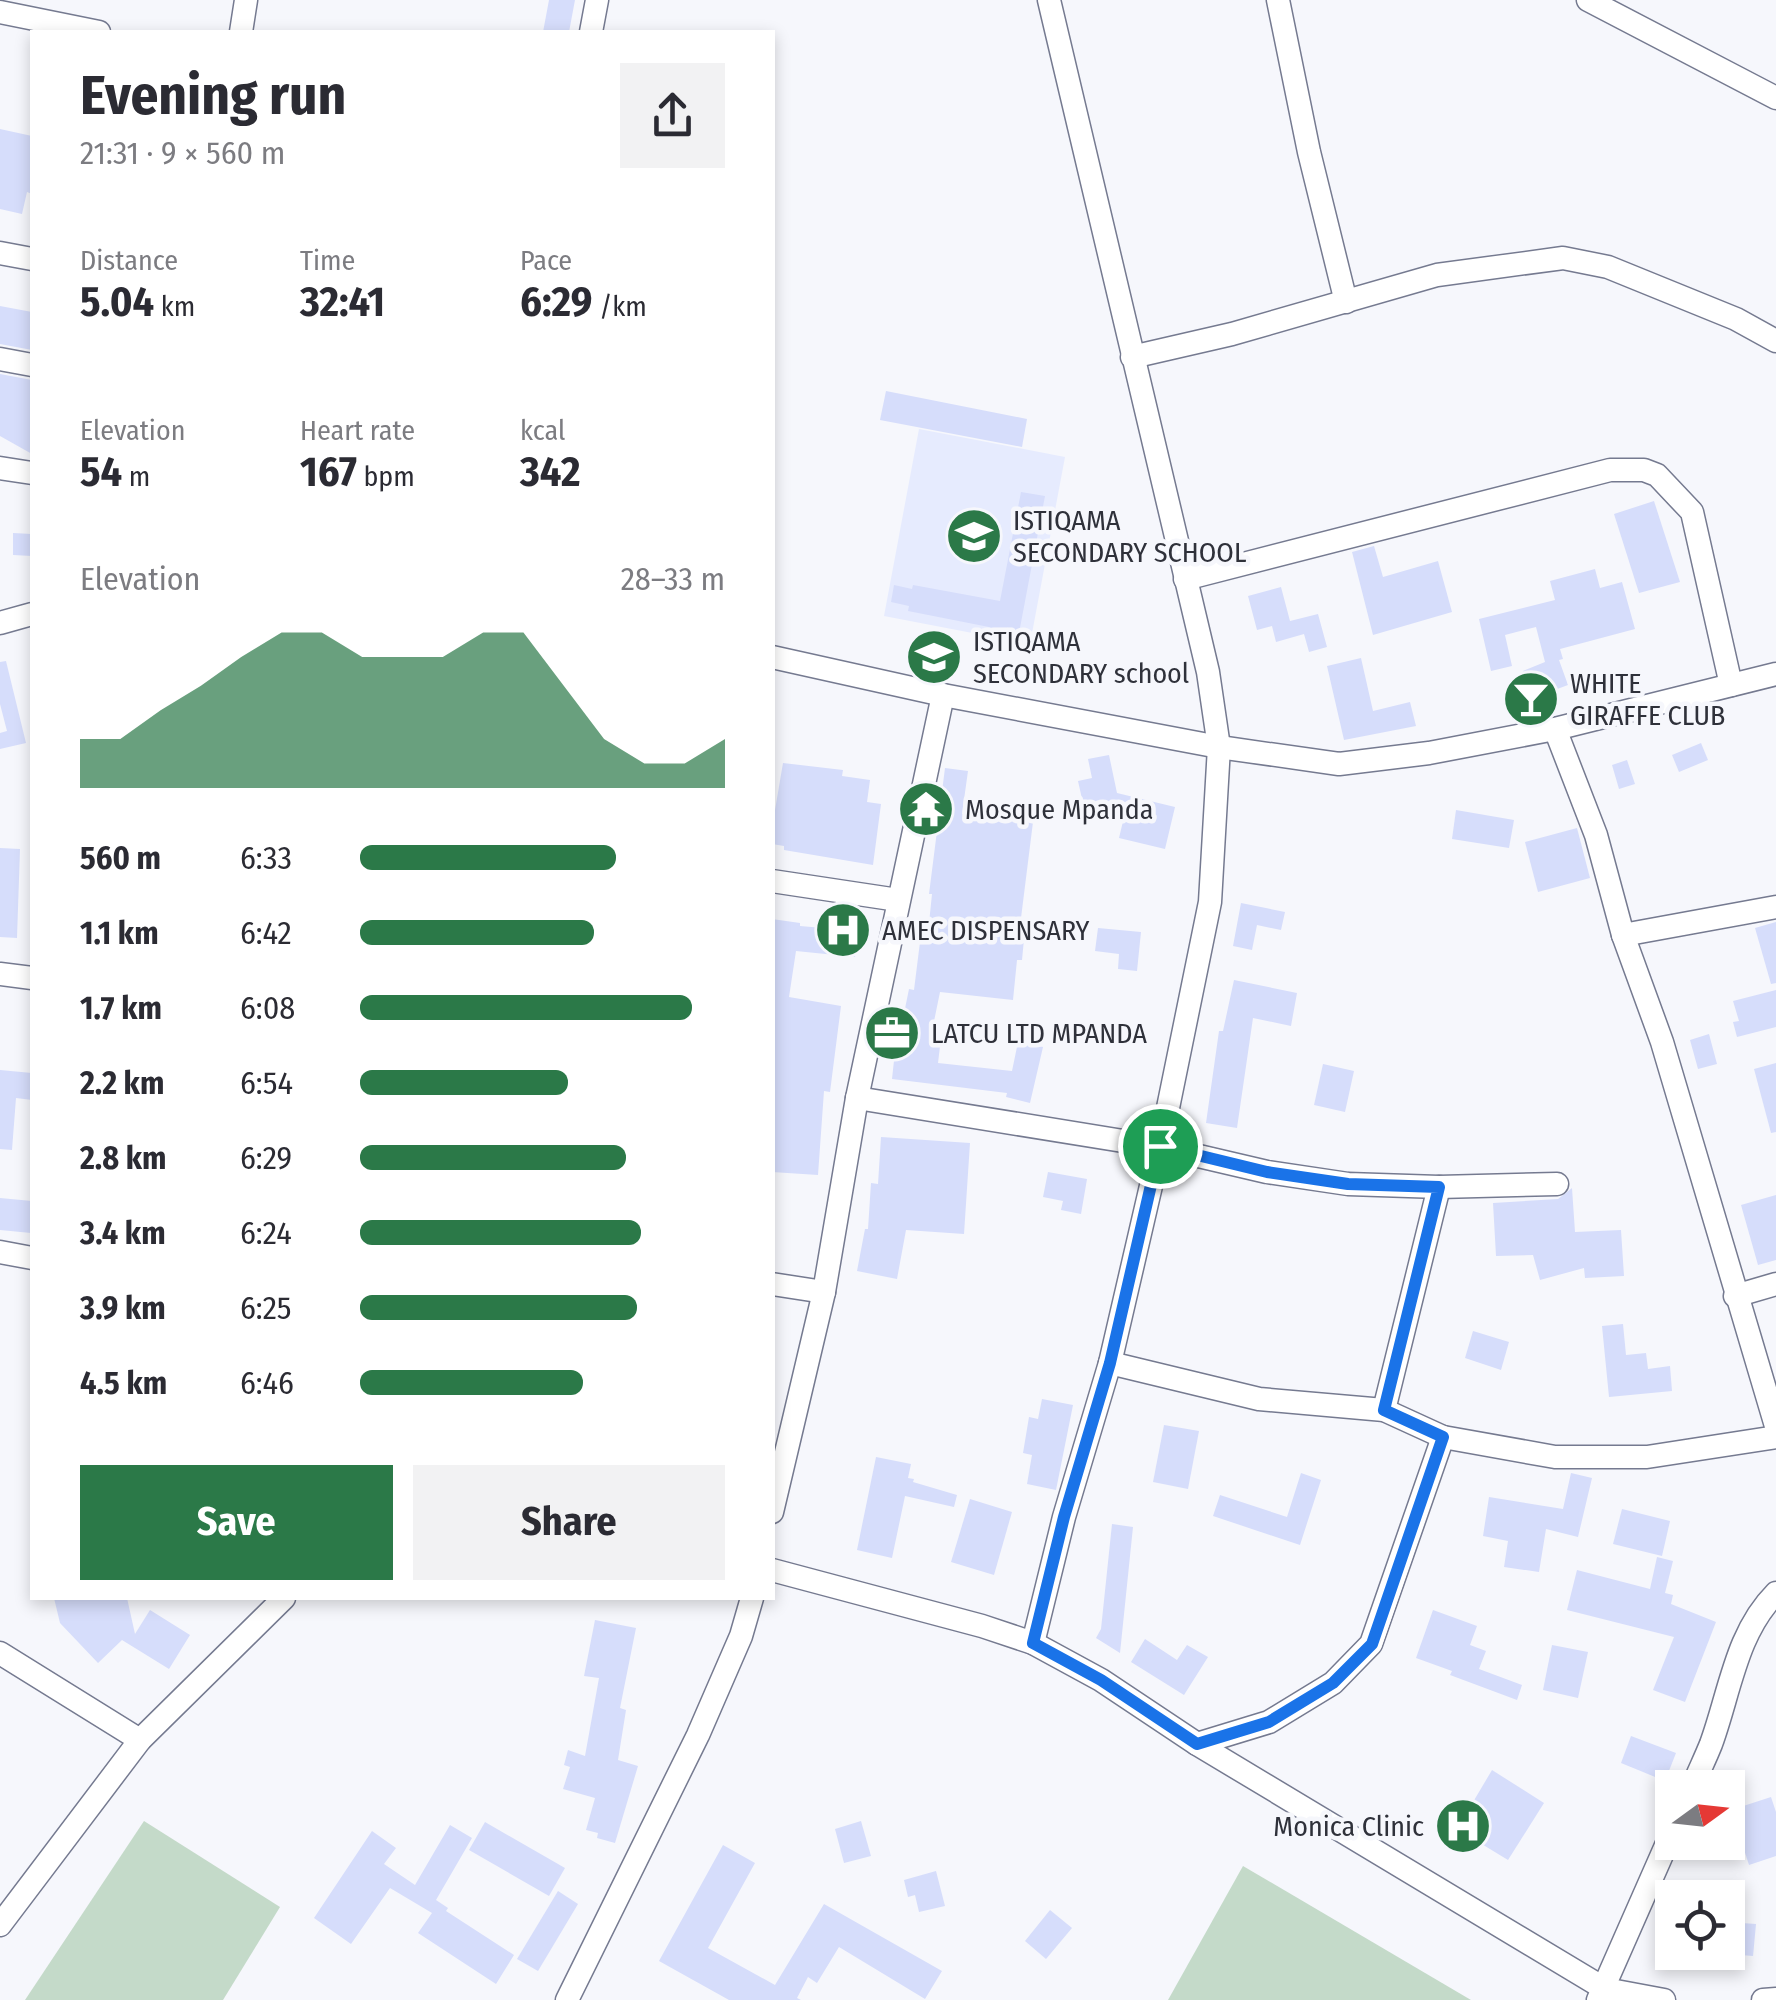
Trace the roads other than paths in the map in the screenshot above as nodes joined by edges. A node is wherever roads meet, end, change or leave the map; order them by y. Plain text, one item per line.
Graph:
1 (246, 0) edge
2 (597, 0) edge
3 (1049, 0) edge
4 (1278, 0) edge
5 (1588, 0) edge
6 (0, 12) edge
7 (89, 30) edge
8 (242, 30) edge
9 (591, 30) edge
10 (1776, 98) edge
11 (0, 253) edge
12 (30, 260) edge
13 (1346, 302) junction
14 (1776, 342) edge
15 (1132, 357) junction
16 (0, 358) edge
17 (30, 365) edge
18 (0, 468) edge
19 (30, 473) edge
20 (1185, 579) junction
21 (30, 615) edge
22 (0, 623) edge
23 (775, 658) edge
24 (1776, 674) edge
25 (1731, 685) junction
26 (943, 695) junction
27 (1555, 729) junction
28 (1219, 747) junction
29 (775, 880) edge
30 (898, 900) junction
31 (1776, 907) edge
32 (1623, 935) junction
33 (0, 974) edge
34 (30, 978) edge
35 (857, 1098) junction
36 (1160, 1146) junction
37 (1558, 1184) dead end
38 (1439, 1187) junction
39 (0, 1252) edge
40 (30, 1258) edge
41 (775, 1284) edge
42 (1776, 1284) edge
43 (824, 1292) junction
44 (1735, 1296) junction
45 (1110, 1363) junction
46 (1384, 1410) junction
47 (1776, 1426) edge
48 (1443, 1437) junction
49 (1776, 1437) edge
50 (775, 1499) edge
51 (775, 1571) edge
52 (1776, 1592) edge
53 (282, 1600) edge
54 (751, 1600) edge
55 (1033, 1643) junction
56 (0, 1652) edge
57 (140, 1740) junction
58 (1197, 1744) junction
59 (1699, 1770) edge
60 (1661, 1860) edge
61 (0, 1925) edge
62 (1608, 1995) edge
63 (1776, 1998) edge
64 (567, 2000) edge
65 (1664, 2000) edge
66 (1763, 2000) edge

1 - 8 street
2 - 9 street
3 - 15 street
4 - 13 street
5 - 10 street
6 - 7 street
11 - 12 street
13 - 14 street
13 - 15 street
15 - 20 street
16 - 17 street
18 - 19 street
20 - 25 street
20 - 28 street
21 - 22 street
23 - 26 street
24 - 25 street
25 - 27 street
26 - 28 street
26 - 30 street
27 - 28 street
27 - 32 street
28 - 36 street
29 - 30 street
30 - 35 street
31 - 32 street
32 - 44 street
33 - 34 street
35 - 36 street
35 - 43 street
36 - 38 street
36 - 45 street
37 - 38 street
38 - 46 street
39 - 40 street
41 - 43 street
42 - 44 street
43 - 50 street
44 - 47 street
45 - 46 street
45 - 55 street
46 - 48 street
48 - 49 street
48 - 58 street
51 - 55 street
52 - 59 street
53 - 57 street
54 - 64 street
55 - 58 street
56 - 57 street
57 - 61 street
58 - 62 street
60 - 62 street
62 - 65 street
63 - 66 street

